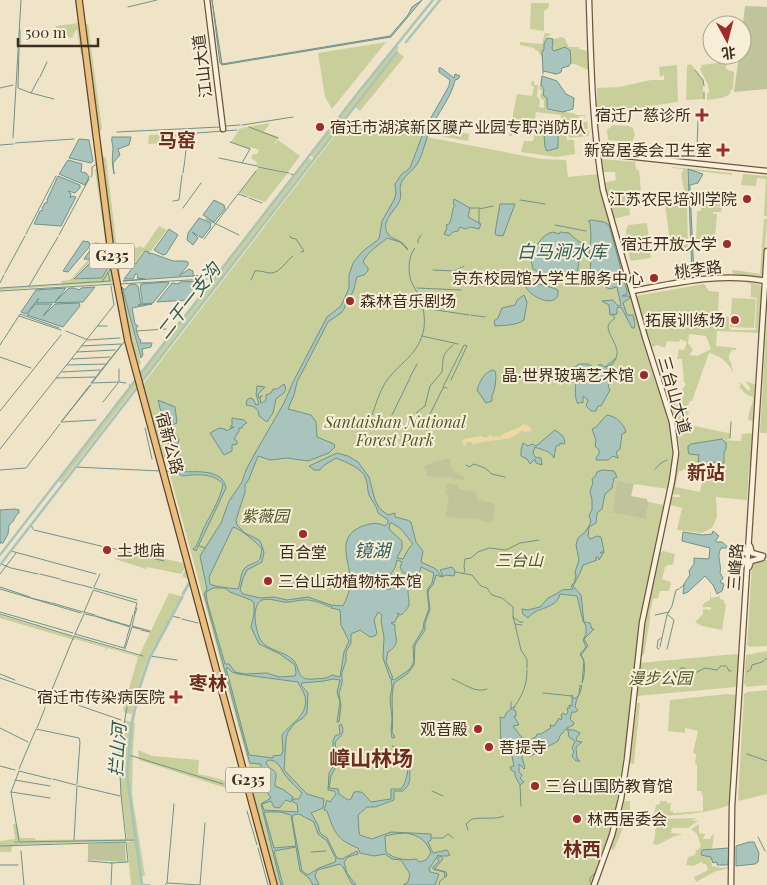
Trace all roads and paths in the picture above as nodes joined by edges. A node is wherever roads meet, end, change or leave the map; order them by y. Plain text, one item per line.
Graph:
1 (80, 0) edge
2 (208, 0) edge
3 (589, 0) edge
4 (223, 129) dead end
5 (599, 153) junction
6 (767, 171) edge
7 (767, 251) edge
8 (767, 274) edge
9 (766, 282) edge
10 (633, 291) junction
11 (164, 472) junction
12 (749, 541) junction
13 (748, 571) junction
14 (275, 885) edge
15 (595, 885) edge
16 (732, 885) edge

1 - 11 highway, 宿新公路 / G235
2 - 4 main road, 江山大道
3 - 5 main road, 三台山大道
5 - 6 main road
5 - 10 main road, 三台山大道
7 - 9 main road, 三峰路
8 - 9 main road, 三峰路
9 - 10 main road, 桃李路
9 - 12 main road, 三峰路
10 - 15 main road, 三台山大道
11 - 14 highway, 宿新公路 / G235
11 - 14 highway, 宿新公路 / G235
12 - 13 main road, 三峰路
12 - 13 main road
12 - 13 main road
13 - 16 main road, 三峰路

